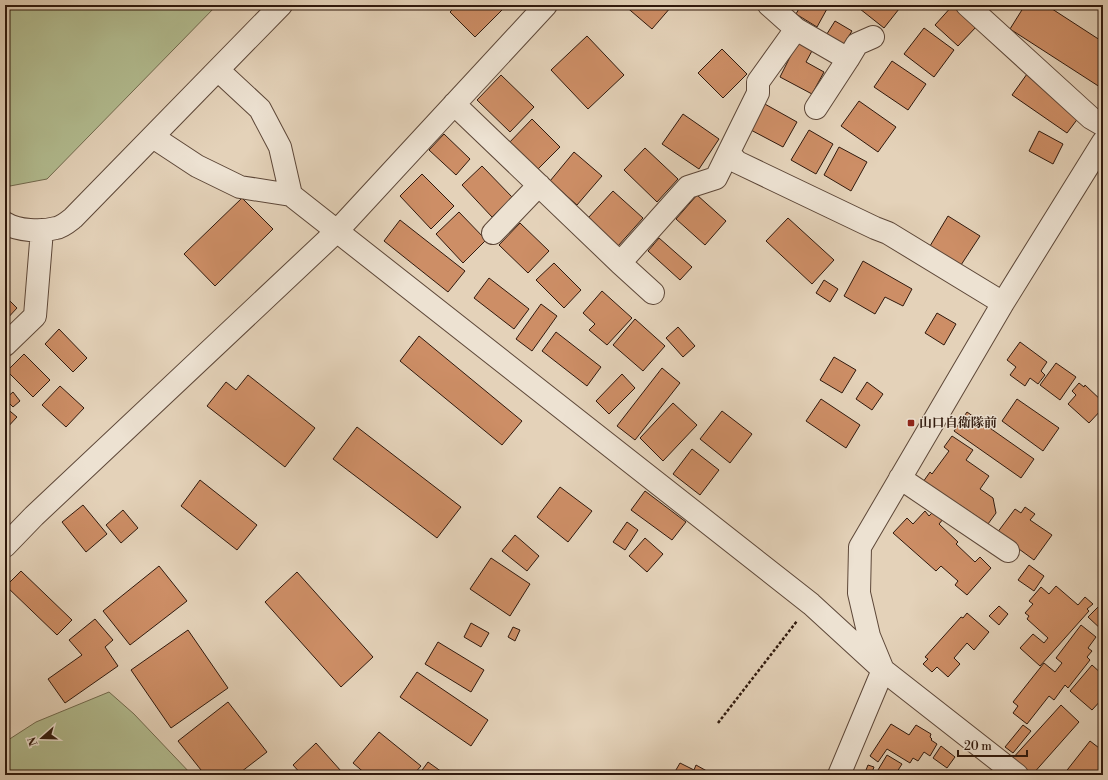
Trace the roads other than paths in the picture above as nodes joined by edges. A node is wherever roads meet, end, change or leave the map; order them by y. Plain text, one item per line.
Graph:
1 (281, 5) edge
2 (546, 5) edge
3 (769, 5) edge
4 (966, 5) edge
5 (796, 29) junction
6 (873, 37) dead end
7 (848, 59) junction
8 (218, 70) junction
9 (454, 104) junction
10 (816, 108) dead end
11 (1103, 124) edge
12 (154, 137) junction
13 (729, 153) junction
14 (1100, 153) edge
15 (539, 185) junction
16 (291, 195) junction
17 (5, 223) edge
18 (42, 230) junction
19 (337, 231) junction
20 (493, 233) dead end
21 (620, 263) junction
22 (653, 293) dead end
23 (1003, 303) junction
24 (5, 345) edge
25 (900, 478) junction
26 (5, 546) edge
27 (1008, 551) dead end
28 (883, 670) junction
29 (839, 775) edge
30 (1017, 775) edge

1 - 8 street
2 - 9 street
3 - 5 street
4 - 11 street
5 - 7 street
5 - 13 street
6 - 7 street
7 - 10 street
8 - 12 street
8 - 16 street
9 - 15 street
9 - 19 street
12 - 16 street
12 - 18 street
13 - 21 street
13 - 23 street
14 - 23 street
15 - 20 street
15 - 21 street
16 - 19 street
17 - 18 street
18 - 24 street
19 - 26 street
19 - 28 street
21 - 22 street
23 - 25 street
25 - 27 street
25 - 28 street
28 - 29 street
28 - 30 street

